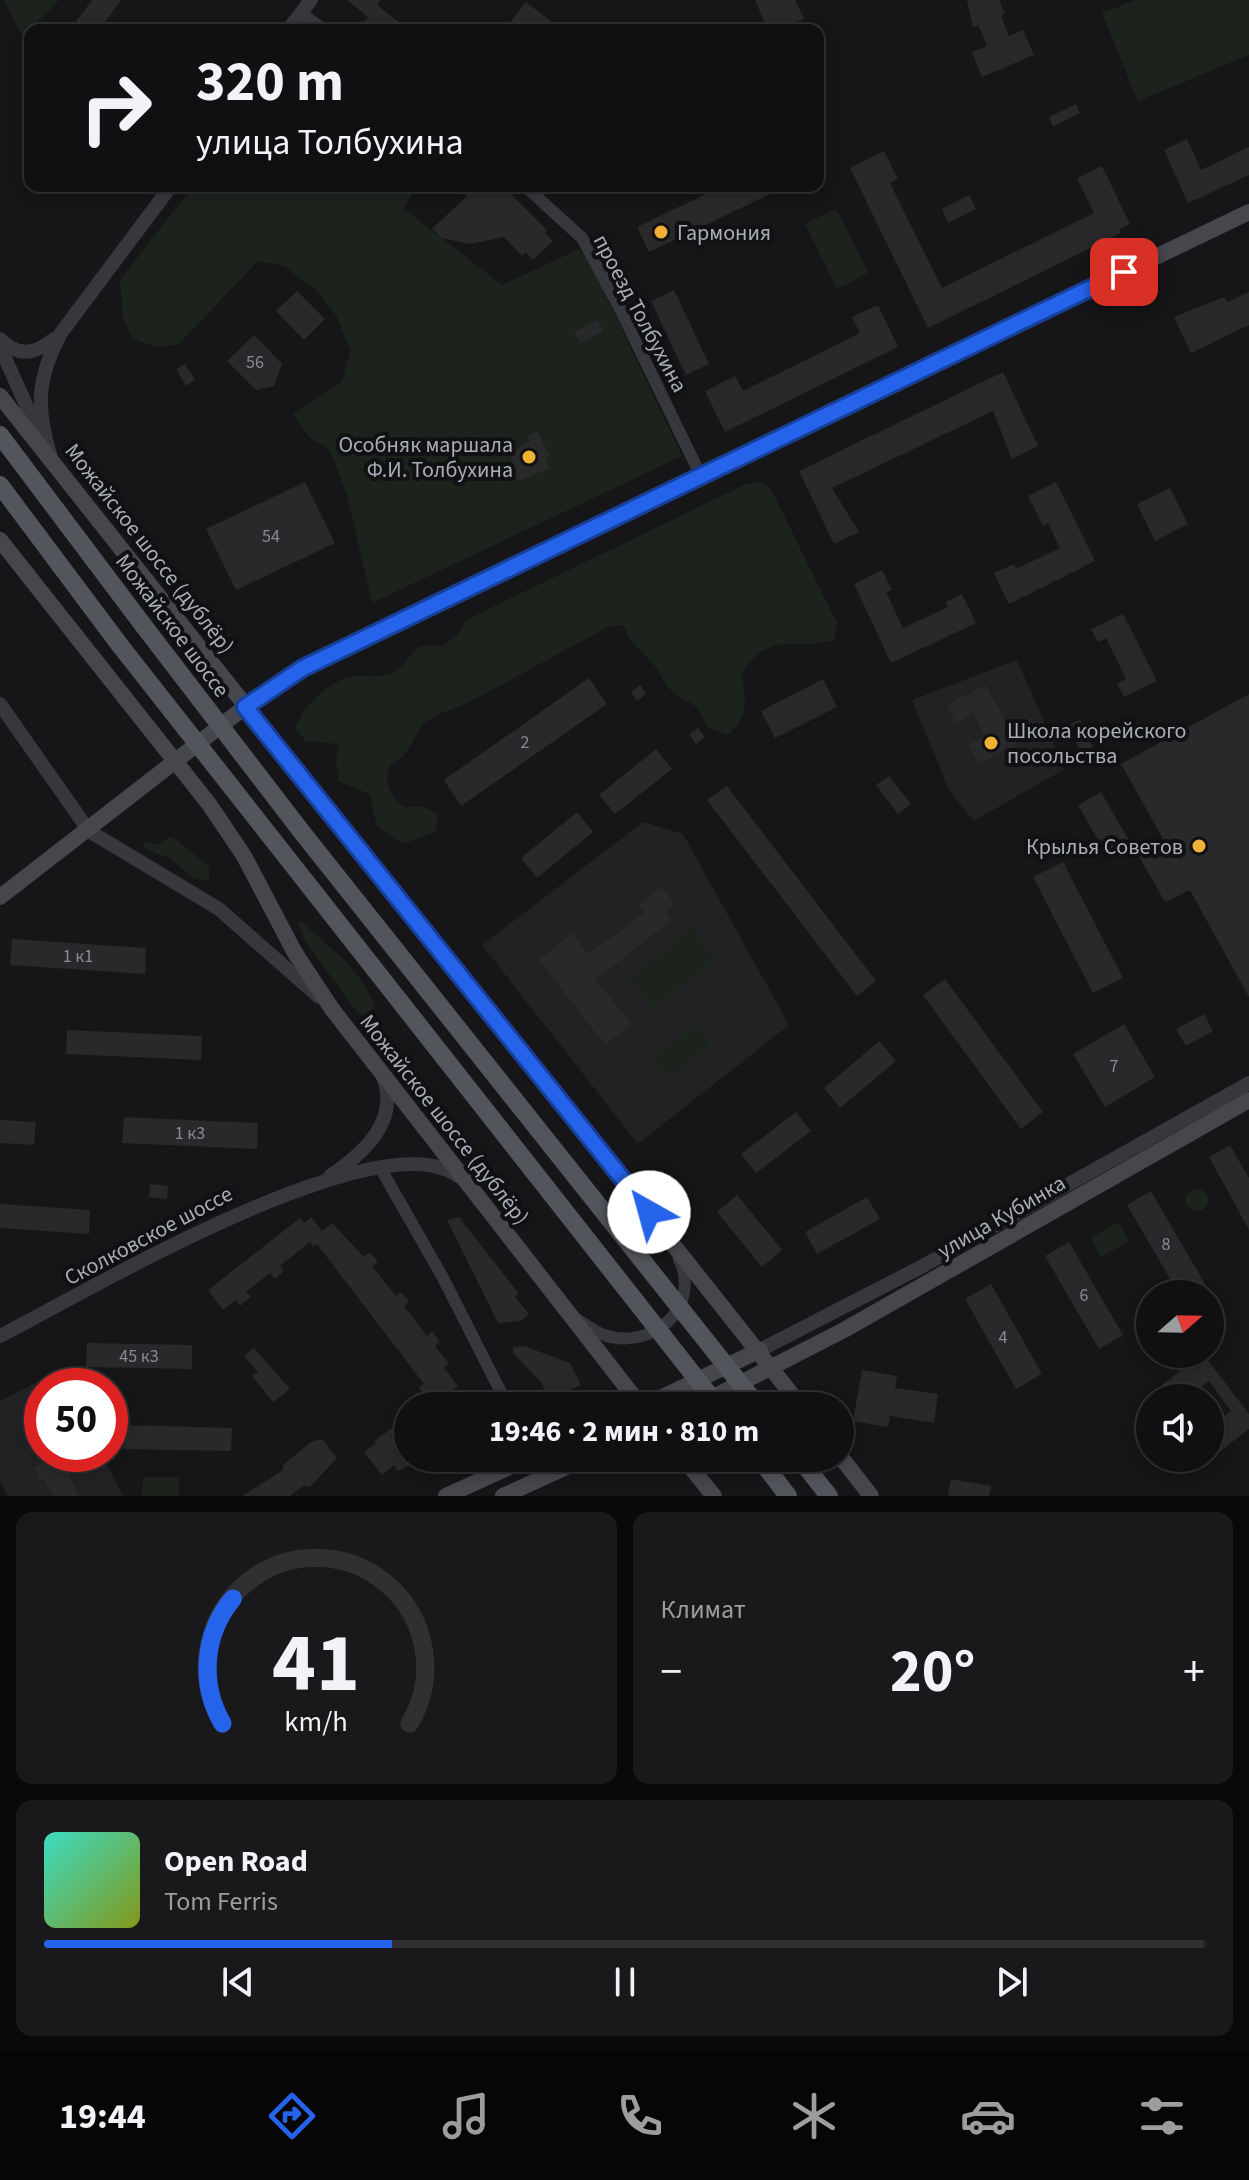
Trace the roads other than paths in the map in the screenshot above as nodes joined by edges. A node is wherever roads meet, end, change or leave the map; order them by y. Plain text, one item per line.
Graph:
1 (311, 0) edge
2 (301, 13) junction
3 (293, 24) edge
4 (316, 24) edge
5 (167, 192) edge
6 (532, 192) edge
7 (1249, 212) edge
8 (61, 333) junction
9 (0, 339) edge
10 (0, 347) edge
11 (0, 396) edge
12 (0, 435) edge
13 (51, 458) junction
14 (700, 474) junction
15 (0, 485) edge
16 (0, 531) edge
17 (0, 540) edge
18 (27, 570) junction
19 (0, 704) edge
20 (245, 707) junction
21 (176, 760) junction
22 (89, 831) junction
23 (0, 897) edge
24 (332, 1009) junction
25 (382, 1075) junction
26 (1249, 1083) edge
27 (1249, 1100) edge
28 (381, 1169) junction
29 (465, 1181) junction
30 (320, 1183) junction
31 (670, 1239) junction
32 (565, 1310) junction
33 (0, 1336) edge
34 (760, 1350) junction
35 (774, 1368) junction
36 (501, 1392) edge
37 (632, 1392) edge
38 (672, 1392) edge
39 (707, 1392) edge
40 (725, 1392) edge
41 (747, 1392) edge
42 (791, 1392) edge
43 (498, 1472) edge
44 (555, 1472) edge
45 (694, 1472) edge
46 (770, 1472) edge
47 (810, 1472) edge
48 (852, 1472) edge
49 (446, 1496) edge
50 (503, 1496) edge
51 (714, 1496) edge
52 (788, 1496) edge
53 (829, 1496) edge
54 (871, 1496) edge

1 - 2 street
2 - 3 street
2 - 4 street
5 - 8 street
6 - 14 street, проезд Толбухина
7 - 14 main road
8 - 9 street
8 - 13 street
10 - 13 street
11 - 13 main road, Можайское шоссе (дублёр)
12 - 41 main road, Можайское шоссе, bridge
13 - 20 main road, Можайское шоссе (дублёр)
14 - 20 main road
15 - 39 main road, bridge
16 - 18 main road
17 - 18 main road, Можайское шоссе (дублёр)
18 - 21 main road, Можайское шоссе (дублёр)
19 - 22 street
20 - 21 main road
20 - 31 main road, Можайское шоссе (дублёр)
21 - 22 main road
21 - 24 main road, Можайское шоссе (дублёр)
22 - 23 main road
22 - 24 street
24 - 25 main road, Можайское шоссе (дублёр)
25 - 29 main road, Можайское шоссе (дублёр)
25 - 30 street, Сколковское шоссе
26 - 34 street
27 - 35 main road, улица Кубинка
28 - 29 street, Сколковское шоссе
28 - 30 street, Сколковское шоссе
28 - 36 street
29 - 32 main road, Можайское шоссе (дублёр)
30 - 33 street, Сколковское шоссе
31 - 32 street
31 - 34 main road, Можайское шоссе (дублёр)
32 - 37 main road, Можайское шоссе (дублёр)
34 - 35 main road, Можайское шоссе (дублёр)
34 - 38 main road
35 - 40 main road, улица Кубинка
35 - 42 main road, Можайское шоссе (дублёр)
43 - 49 main road
44 - 50 main road
45 - 51 main road
46 - 52 main road
47 - 53 main road
48 - 54 main road

